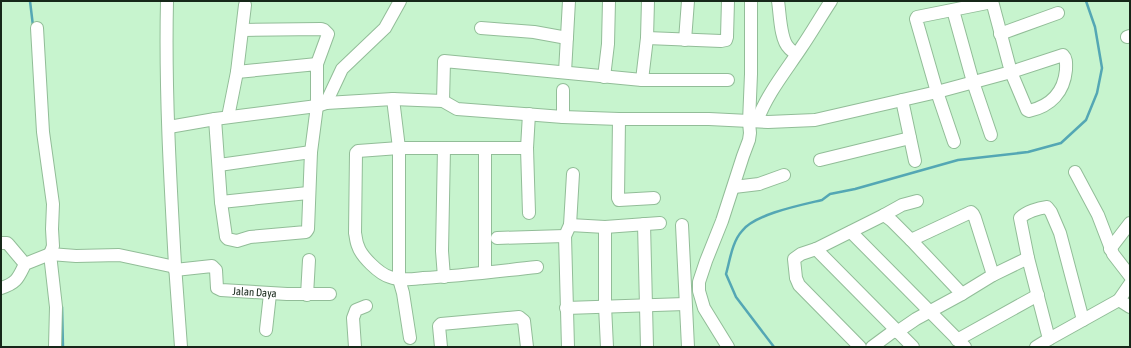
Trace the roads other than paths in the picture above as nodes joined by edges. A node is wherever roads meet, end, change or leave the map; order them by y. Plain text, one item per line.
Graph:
1 (167, 1) edge
2 (400, 1) edge
3 (569, 1) edge
4 (609, 1) edge
5 (648, 1) edge
6 (688, 1) edge
7 (728, 1) edge
8 (751, 1) edge
9 (778, 1) edge
10 (831, 1) edge
11 (992, 2) edge
12 (245, 5) dead end
13 (953, 10) junction
14 (1058, 13) dead end
15 (37, 28) dead end
16 (481, 28) dead end
17 (243, 30) junction
18 (1000, 34) junction
19 (567, 38) junction
20 (647, 38) junction
21 (685, 40) junction
22 (797, 53) junction
23 (317, 64) junction
24 (237, 72) junction
25 (565, 72) junction
26 (1011, 72) junction
27 (604, 77) junction
28 (642, 80) junction
29 (728, 80) dead end
30 (973, 82) junction
31 (563, 90) dead end
32 (937, 92) junction
33 (393, 99) junction
34 (902, 100) junction
35 (443, 101) junction
36 (321, 105) junction
37 (529, 114) junction
38 (228, 117) junction
39 (563, 117) junction
40 (215, 119) junction
41 (619, 119) junction
42 (753, 121) junction
43 (169, 127) junction
44 (991, 135) dead end
45 (910, 138) junction
46 (954, 142) dead end
47 (398, 148) junction
48 (444, 148) junction
49 (527, 148) junction
50 (485, 149) junction
51 (311, 152) junction
52 (820, 160) dead end
53 (915, 161) dead end
54 (219, 165) junction
55 (1075, 172) dead end
56 (573, 174) dead end
57 (784, 175) dead end
58 (734, 188) junction
59 (308, 193) junction
60 (654, 198) dead end
61 (917, 201) dead end
62 (221, 202) junction
63 (528, 213) dead end
64 (884, 215) junction
65 (660, 222) dead end
66 (1130, 223) edge
67 (644, 224) junction
68 (682, 225) dead end
69 (605, 227) junction
70 (567, 231) junction
71 (851, 232) junction
72 (497, 238) dead end
73 (911, 240) junction
74 (1, 243) edge
75 (1110, 248) junction
76 (816, 249) junction
77 (50, 254) junction
78 (1028, 258) junction
79 (308, 260) dead end
80 (684, 263) junction
81 (25, 264) junction
82 (704, 265) junction
83 (537, 267) dead end
84 (175, 269) junction
85 (485, 272) junction
86 (993, 275) junction
87 (1130, 276) edge
88 (444, 277) junction
89 (399, 279) junction
90 (1130, 284) edge
91 (1, 288) edge
92 (270, 294) junction
93 (330, 294) dead end
94 (962, 294) junction
95 (307, 295) junction
96 (1038, 295) junction
97 (1119, 300) junction
98 (685, 304) junction
99 (645, 305) junction
100 (366, 306) dead end
101 (605, 306) junction
102 (1130, 307) edge
103 (566, 308) junction
104 (930, 312) junction
105 (1084, 320) junction
106 (266, 330) dead end
107 (896, 331) junction
108 (410, 338) dead end
109 (1049, 339) junction
110 (961, 343) edge
111 (55, 347) edge
112 (180, 347) edge
113 (355, 347) edge
114 (441, 347) edge
115 (527, 347) edge
116 (568, 347) edge
117 (607, 347) edge
118 (647, 347) edge
119 (688, 347) edge
120 (728, 347) edge
121 (860, 347) edge
122 (872, 347) edge
123 (912, 347) edge
124 (1036, 347) edge

1 - 43 street
2 - 36 street
3 - 19 street
4 - 27 street
5 - 20 street
6 - 21 street
7 - 21 street
8 - 42 street
9 - 22 street
10 - 22 street
11 - 13 street
11 - 18 street
12 - 17 street
13 - 30 street
13 - 32 street
14 - 18 street
15 - 77 street
16 - 19 street
17 - 23 street
17 - 24 street
18 - 26 street
19 - 25 street
20 - 21 street
20 - 28 street
22 - 42 street
23 - 24 street
23 - 36 street
24 - 38 street
25 - 27 street
25 - 35 street
26 - 26 street
26 - 30 street
27 - 28 street
28 - 29 street
30 - 32 street
30 - 44 street
31 - 39 street
32 - 34 street
32 - 46 street
33 - 35 street
33 - 36 street
33 - 47 street
34 - 42 street
34 - 45 street
35 - 37 street
36 - 38 street
36 - 51 street
37 - 39 street
37 - 49 street
38 - 40 street
39 - 41 street
40 - 43 street
40 - 54 street
41 - 42 street
41 - 60 street
42 - 58 street
43 - 84 street
45 - 52 street
45 - 53 street
47 - 48 street
47 - 89 street
47 - 89 street
48 - 50 street
48 - 88 street
49 - 50 street
49 - 63 street
50 - 85 street
51 - 54 street
51 - 59 street
54 - 62 street
55 - 75 street
56 - 70 street
57 - 58 street
58 - 82 street
59 - 62 street
59 - 62 street
61 - 64 street
64 - 71 street
64 - 73 street
65 - 67 street
66 - 75 street
67 - 69 street
67 - 99 street
68 - 80 street
69 - 70 street
69 - 101 street
70 - 72 street
70 - 103 street
71 - 76 street
71 - 104 street
73 - 86 street
73 - 94 street
74 - 81 street
75 - 87 street
76 - 107 street
76 - 121 street
77 - 81 street
77 - 84 street
77 - 111 street
78 - 86 street
78 - 96 street
78 - 105 street
79 - 95 street
80 - 82 street
80 - 98 street
81 - 91 street
82 - 120 street
83 - 85 street
84 - 92 street, Jalan Daya
84 - 112 street
85 - 88 street
86 - 94 street
88 - 89 street
89 - 108 street
90 - 97 street
92 - 95 street, Jalan Daya
92 - 106 street
93 - 95 street, Jalan Daya
94 - 104 street
96 - 109 street
96 - 110 street
97 - 102 street
97 - 105 street
98 - 99 street
98 - 119 street
99 - 101 street
99 - 118 street
100 - 113 street
101 - 103 street
101 - 117 street
103 - 116 street
104 - 107 street
104 - 110 street
105 - 109 street
107 - 122 street
107 - 123 street
109 - 124 street
114 - 115 street

